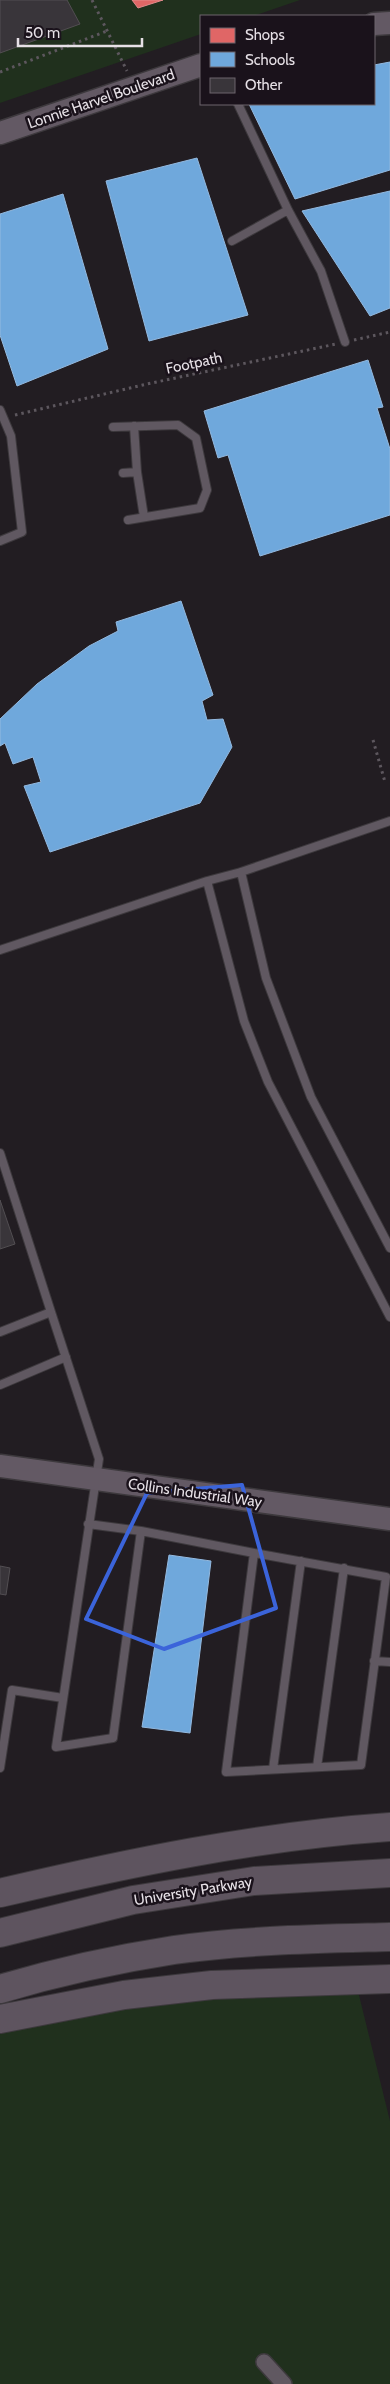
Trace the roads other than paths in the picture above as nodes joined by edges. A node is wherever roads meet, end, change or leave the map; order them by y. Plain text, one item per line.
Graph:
1 (390, 23) edge
2 (375, 24) edge
3 (200, 65) edge
4 (238, 105) edge
5 (0, 133) edge
6 (288, 210) junction
7 (232, 241) dead end
8 (345, 342) road end
9 (0, 410) edge
10 (134, 426) junction
11 (114, 427) dead end
12 (137, 472) junction
13 (123, 473) dead end
14 (144, 517) junction
15 (128, 520) dead end
16 (0, 542) edge
17 (390, 821) edge
18 (242, 872) junction
19 (207, 881) junction
20 (0, 950) edge
21 (0, 1153) edge
22 (390, 1248) edge
23 (51, 1312) junction
24 (390, 1317) edge
25 (0, 1332) edge
26 (66, 1357) junction
27 (0, 1385) edge
28 (0, 1466) edge
29 (96, 1480) junction
30 (390, 1519) edge
31 (88, 1524) junction
32 (141, 1531) junction
33 (254, 1553) junction
34 (301, 1561) junction
35 (344, 1568) junction
36 (374, 1660) junction
37 (390, 1662) edge
38 (63, 1698) junction
39 (317, 1767) junction
40 (0, 1768) edge
41 (273, 1769) junction
42 (390, 1827) edge
43 (390, 1873) edge
44 (0, 1894) edge
45 (0, 1933) edge
46 (390, 1937) edge
47 (390, 1978) edge
48 (0, 1989) edge
49 (0, 2019) edge
50 (264, 2362) dead end
51 (284, 2384) edge

1 - 2 street
3 - 5 street, Lonnie Harvel Boulevard
4 - 6 lane
6 - 7 lane
6 - 8 lane
9 - 16 lane
10 - 11 lane
10 - 12 lane
10 - 14 lane
12 - 13 lane
12 - 14 lane
14 - 15 lane
17 - 18 lane
18 - 19 lane
18 - 22 lane
19 - 20 lane
19 - 24 lane
21 - 23 lane
23 - 25 lane
23 - 26 lane
26 - 27 lane
26 - 29 lane
28 - 29 street, Collins Industrial Way
29 - 30 street, Collins Industrial Way
29 - 31 lane
31 - 32 lane
31 - 38 lane
32 - 33 lane
32 - 38 lane
33 - 34 lane
33 - 41 lane
34 - 35 lane
34 - 41 lane
35 - 36 lane
35 - 39 lane
36 - 37 lane
36 - 39 lane
38 - 40 lane
39 - 41 lane
42 - 44 highway
43 - 45 highway, University Parkway
46 - 48 highway
47 - 49 highway
50 - 51 street

